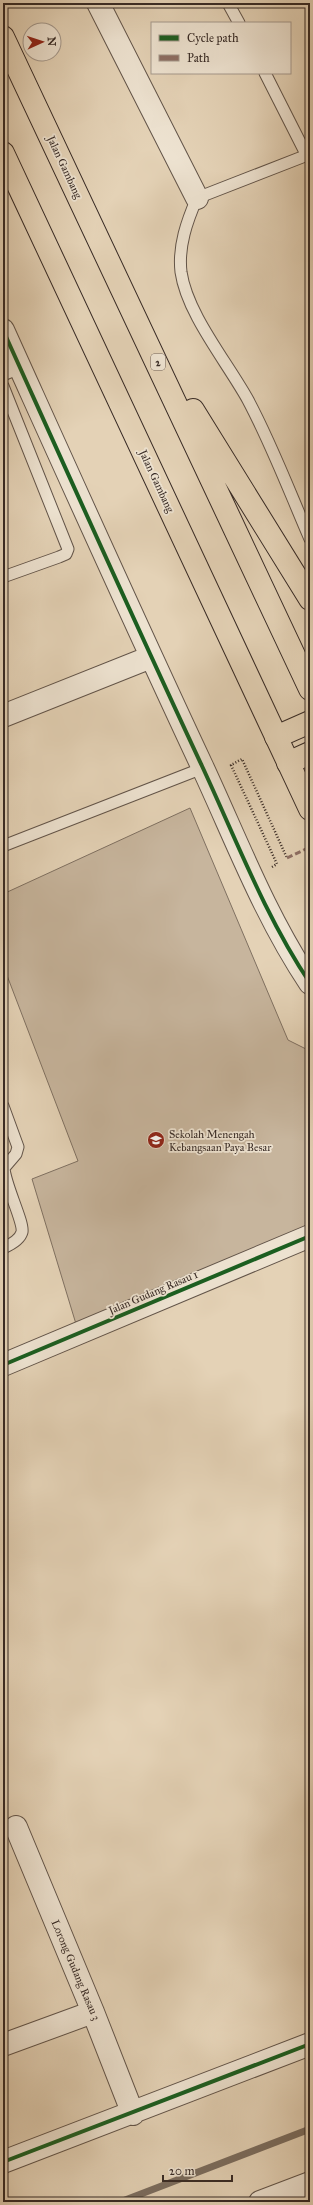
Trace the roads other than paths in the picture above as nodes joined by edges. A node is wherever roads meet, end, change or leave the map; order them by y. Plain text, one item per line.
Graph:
1 (98, 3) edge
2 (228, 3) edge
3 (238, 22) edge
4 (3, 37) edge
5 (265, 74) edge
6 (3, 153) edge
7 (309, 155) edge
8 (197, 198) junction
9 (140, 324) junction
10 (5, 341) edge
11 (12, 372) edge
12 (3, 386) edge
13 (310, 539) edge
14 (3, 577) edge
15 (310, 600) edge
16 (151, 657) junction
17 (310, 689) edge
18 (3, 716) edge
19 (310, 722) edge
20 (276, 737) junction
21 (310, 753) edge
22 (288, 763) junction
23 (202, 768) junction
24 (310, 809) edge
25 (3, 846) edge
26 (310, 983) edge
27 (3, 1106) edge
28 (6, 1163) edge
29 (310, 1236) edge
30 (3, 1248) edge
31 (3, 1365) edge
32 (16, 1827) dead end
33 (93, 2012) junction
34 (310, 2044) edge
35 (3, 2045) edge
36 (133, 2114) junction
37 (3, 2162) edge
38 (310, 2183) edge
39 (260, 2202) edge

1 - 8 street
2 - 3 lane
4 - 9 main road, Jalan Gambang / 2
5 - 7 lane
6 - 20 main road, Jalan Gambang
7 - 8 lane
8 - 13 lane
9 - 15 main road
9 - 17 main road, Jalan Gambang / 2
10 - 11 street
11 - 16 street
12 - 14 lane
16 - 18 street
16 - 23 street
19 - 20 main road
20 - 22 main road, Jalan Gambang
21 - 22 main road
22 - 24 main road, Jalan Gambang
23 - 25 lane
23 - 26 street
27 - 28 lane
28 - 30 lane
29 - 31 street, Jalan Gudang Rasau 1
32 - 33 street, Lorong Gudang Rasau 3
33 - 35 street
33 - 36 street, Lorong Gudang Rasau 3
34 - 36 street
36 - 37 street
38 - 39 street

